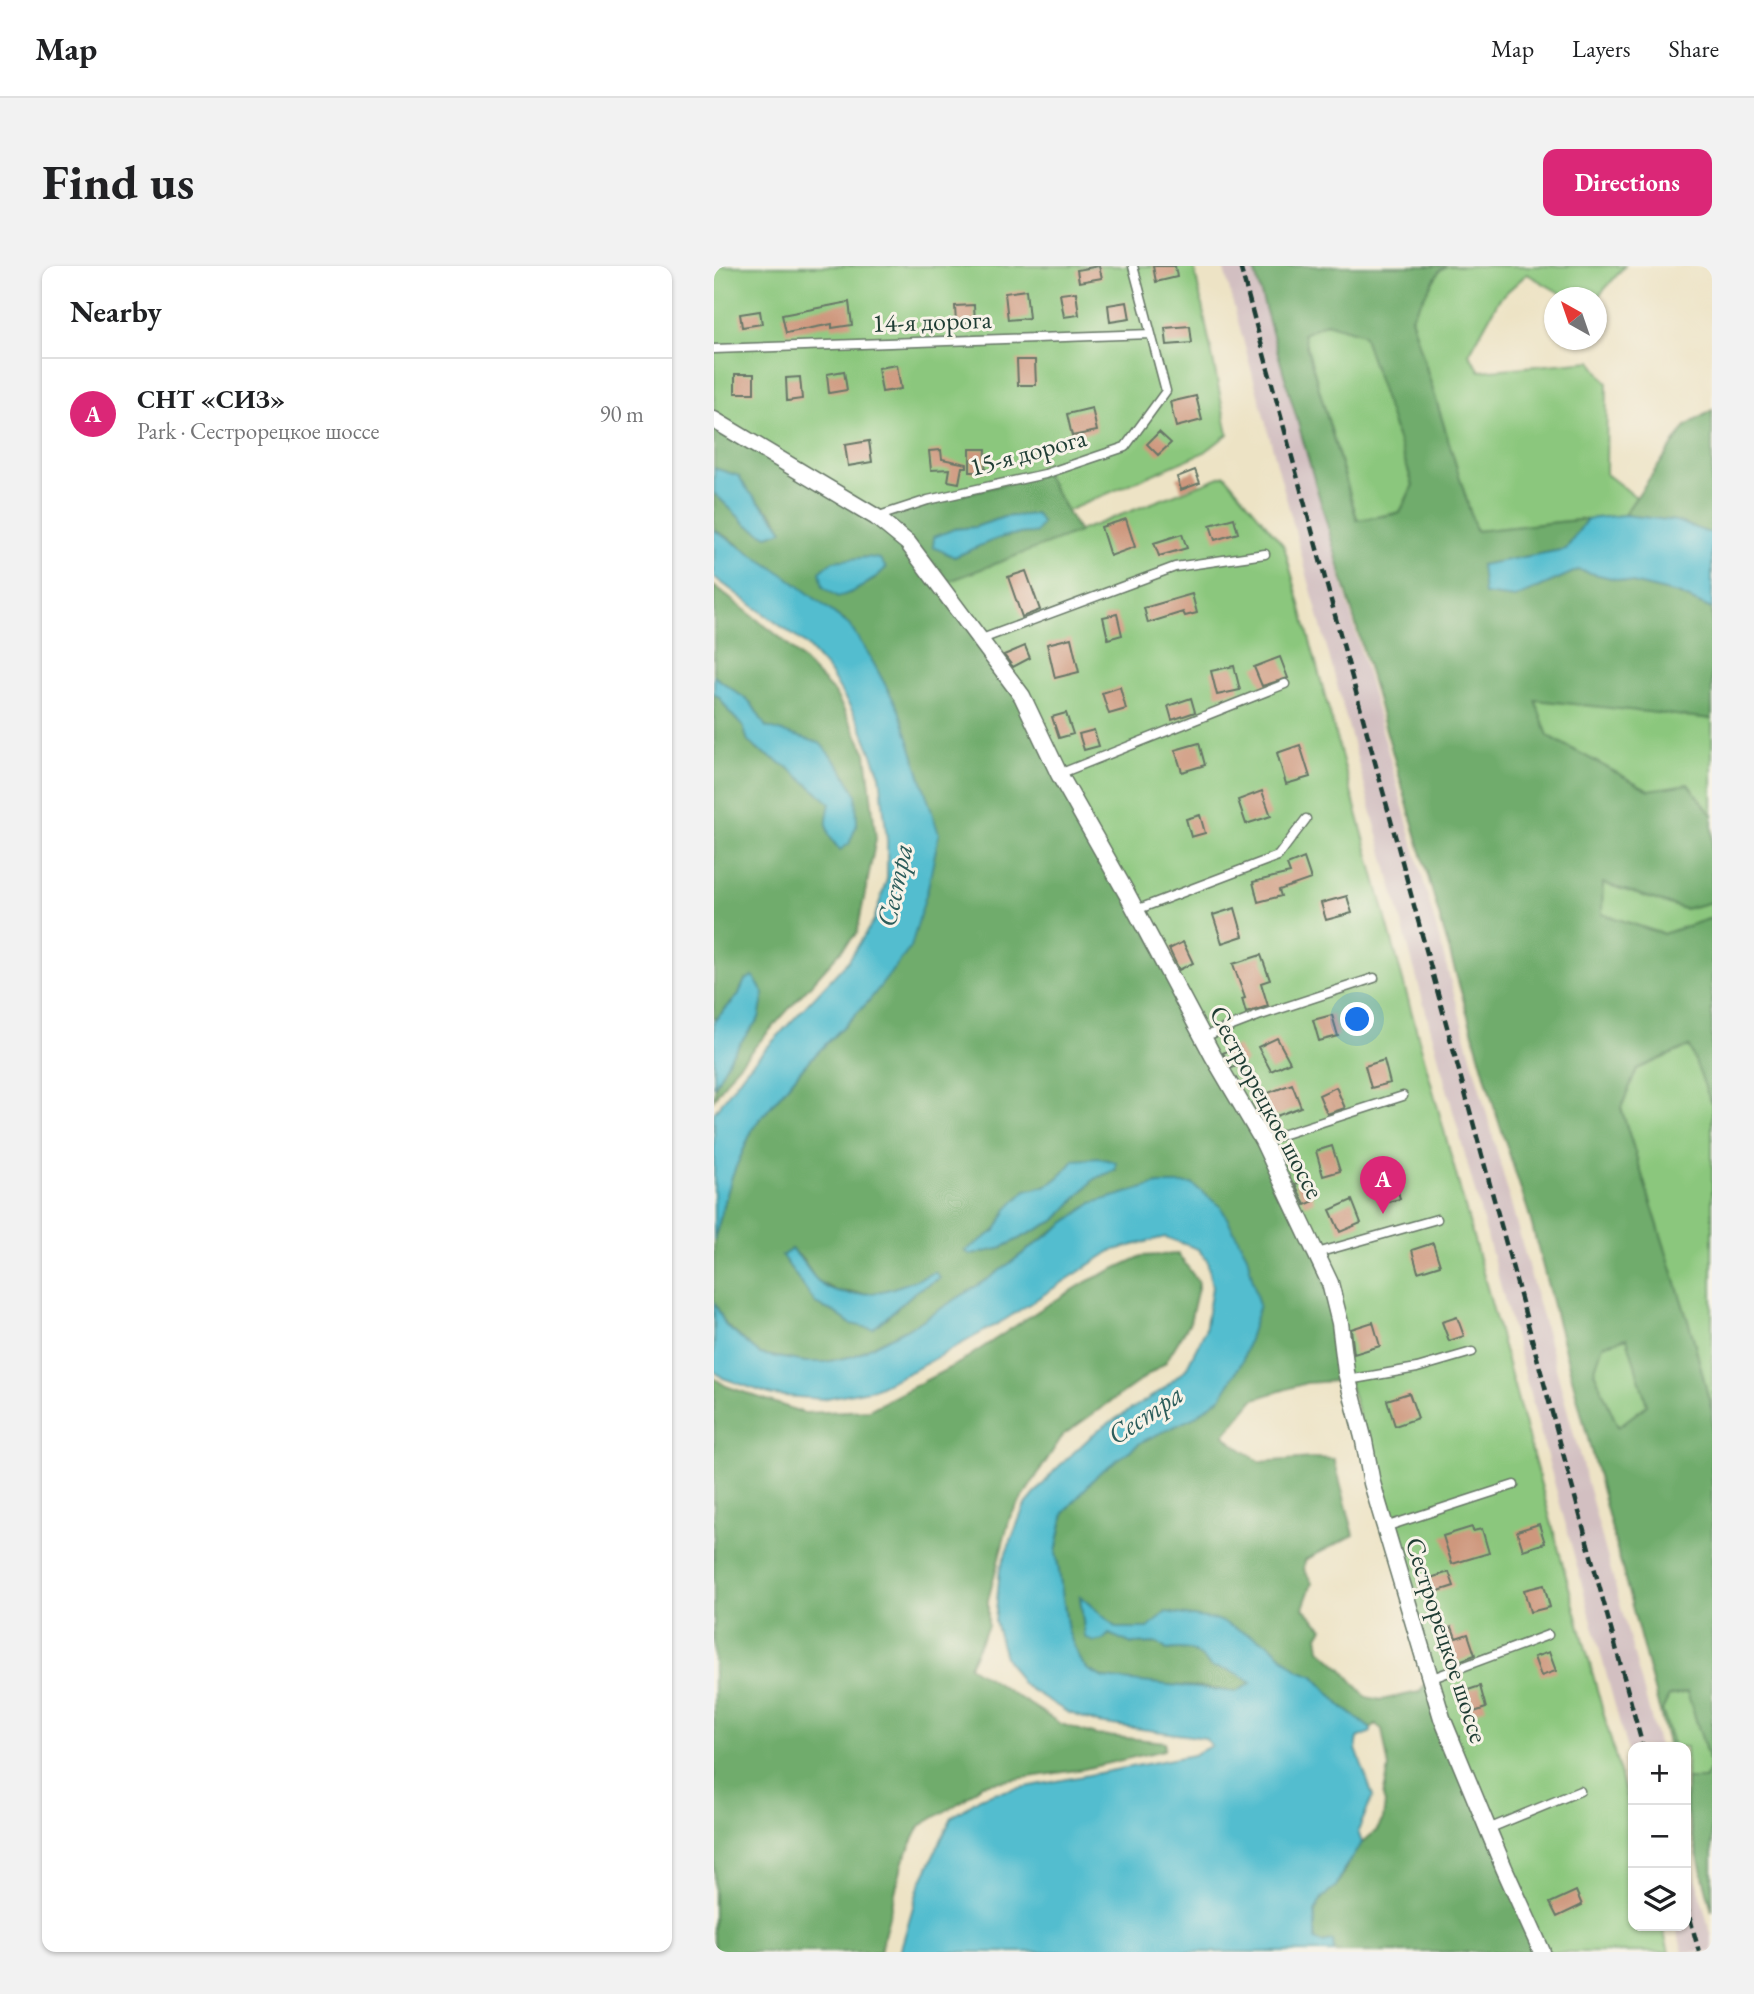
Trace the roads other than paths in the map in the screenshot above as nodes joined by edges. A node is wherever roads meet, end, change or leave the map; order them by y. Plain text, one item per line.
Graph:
1 (1133, 266) edge
2 (1151, 334) junction
3 (714, 349) edge
4 (714, 420) edge
5 (876, 517) junction
6 (1265, 554) dead end
7 (979, 640) junction
8 (1285, 684) dead end
9 (1059, 774) junction
10 (1307, 819) dead end
11 (1136, 911) junction
12 (1374, 978) dead end
13 (1203, 1037) junction
14 (1403, 1097) dead end
15 (1263, 1141) junction
16 (1437, 1219) dead end
17 (1317, 1253) junction
18 (1472, 1352) dead end
19 (1348, 1380) junction
20 (1514, 1485) dead end
21 (1385, 1527) junction
22 (1548, 1636) dead end
23 (1430, 1679) junction
24 (1580, 1791) dead end
25 (1488, 1829) junction
26 (1542, 1952) edge

1 - 2 lane
2 - 3 lane, 14-я дорога
2 - 5 lane, 15-я дорога
4 - 5 street, Сестрорецкое шоссе
5 - 7 street, Сестрорецкое шоссе
6 - 7 lane
7 - 9 street, Сестрорецкое шоссе
8 - 9 lane
9 - 11 street, Сестрорецкое шоссе
10 - 11 lane
11 - 13 street, Сестрорецкое шоссе
12 - 13 lane
13 - 15 street, Сестрорецкое шоссе
14 - 15 lane
15 - 17 street, Сестрорецкое шоссе
16 - 17 lane
17 - 19 street, Сестрорецкое шоссе
18 - 19 lane
19 - 21 street, Сестрорецкое шоссе
20 - 21 lane
21 - 23 street, Сестрорецкое шоссе
22 - 23 lane
23 - 25 street, Сестрорецкое шоссе
24 - 25 lane
25 - 26 street, Сестрорецкое шоссе

